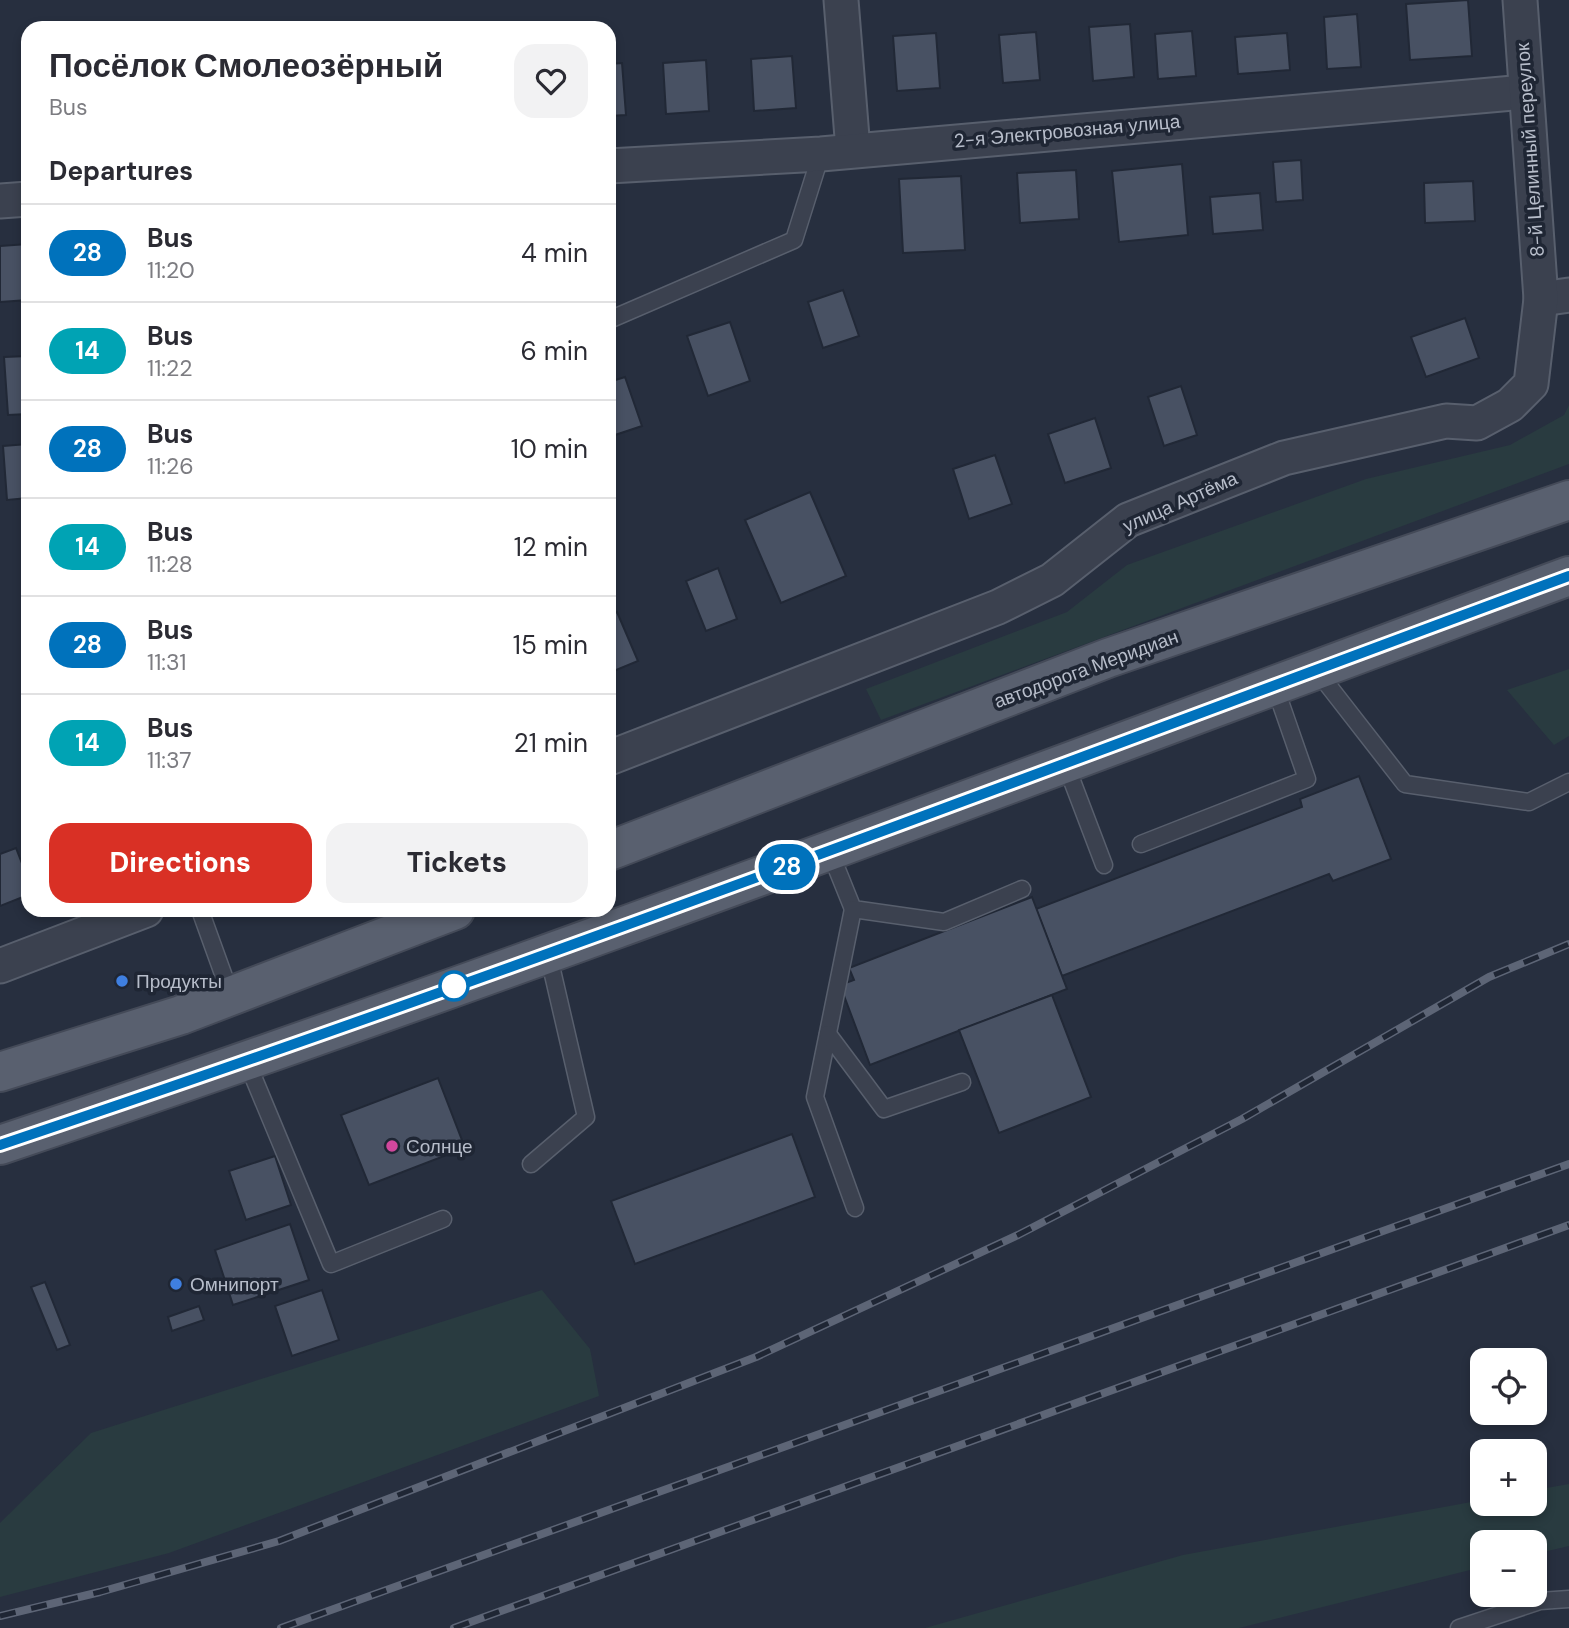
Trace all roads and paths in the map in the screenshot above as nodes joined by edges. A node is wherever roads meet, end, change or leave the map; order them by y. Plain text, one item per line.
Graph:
1 (841, 0) edge
2 (1520, 0) edge
3 (1525, 92) junction
4 (837, 152) junction
5 (616, 166) edge
6 (21, 200) edge
7 (0, 201) edge
8 (1555, 297) edge
9 (616, 317) edge
10 (1569, 500) edge
11 (1569, 576) edge
12 (1317, 671) junction
13 (1275, 687) junction
14 (616, 755) edge
15 (1066, 765) junction
16 (1569, 782) edge
17 (1141, 844) dead end
18 (616, 848) edge
19 (830, 852) junction
20 (1104, 865) dead end
21 (1022, 889) dead end
22 (853, 909) junction
23 (128, 917) edge
24 (203, 917) edge
25 (437, 917) edge
26 (548, 953) junction
27 (0, 966) edge
28 (231, 996) junction
29 (828, 1034) junction
30 (247, 1062) junction
31 (0, 1072) edge
32 (962, 1082) dead end
33 (0, 1145) edge
34 (531, 1164) dead end
35 (855, 1208) dead end
36 (443, 1219) dead end
37 (1569, 1599) edge
38 (1459, 1628) edge

1 - 4 street
2 - 3 street, 8-й Целинный переулок
3 - 4 street, 2-я Электровозная улица
3 - 8 street, 8-й Целинный переулок
4 - 5 street, 2-я Электровозная улица
4 - 9 lane
6 - 7 street
8 - 14 street, улица Артёма
10 - 18 main road, автодорога Меридиан
11 - 12 main road
12 - 13 main road
12 - 16 lane
13 - 15 main road
13 - 17 lane
15 - 19 main road
15 - 20 lane
19 - 22 lane
19 - 26 main road
21 - 22 lane
22 - 29 lane
23 - 27 street
24 - 28 lane
25 - 28 main road
26 - 30 main road
26 - 34 lane
28 - 31 main road
29 - 32 lane
29 - 35 lane
30 - 33 main road
30 - 36 lane
37 - 38 lane

